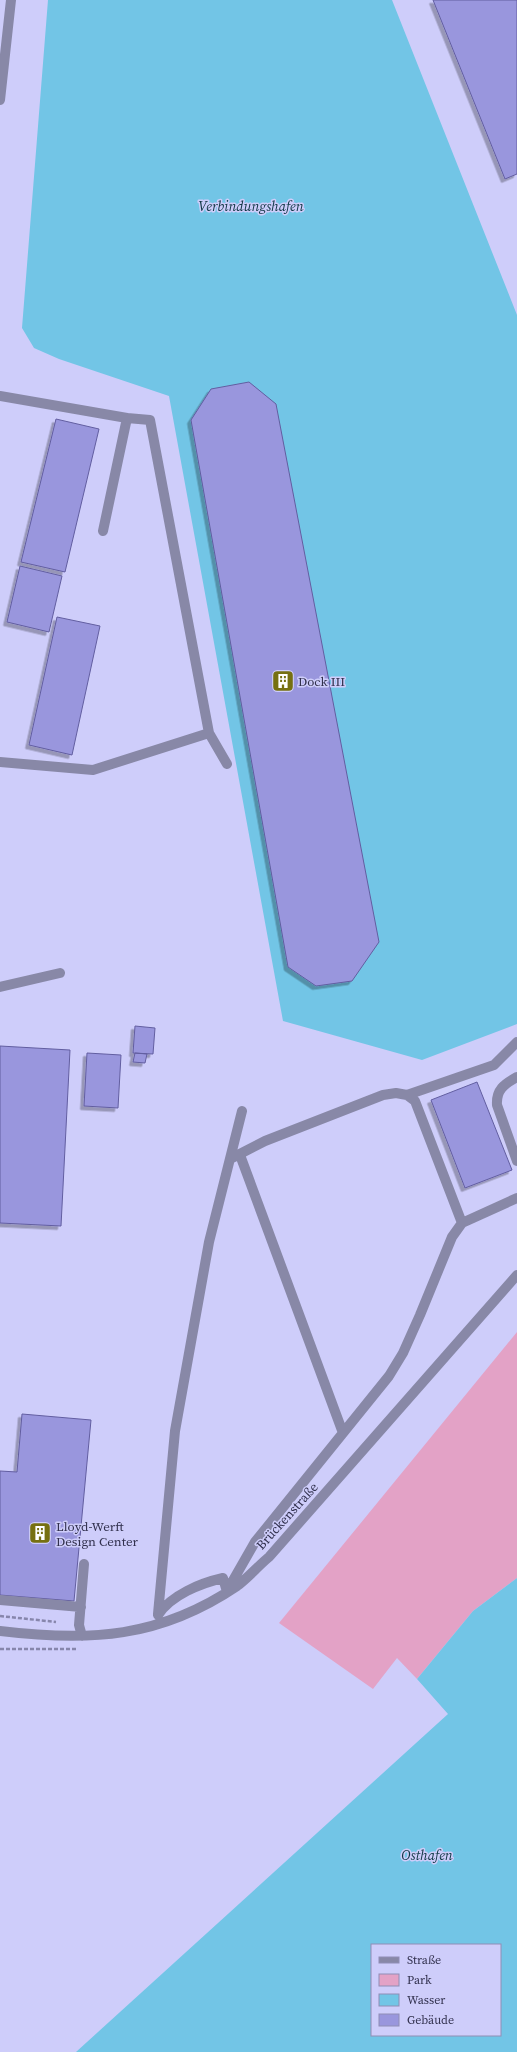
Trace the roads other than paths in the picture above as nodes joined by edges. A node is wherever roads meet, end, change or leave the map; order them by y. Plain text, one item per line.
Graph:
1 (11, 0) edge
2 (0, 100) edge
3 (0, 396) edge
4 (127, 418) junction
5 (103, 531) dead end
6 (208, 733) junction
7 (0, 762) edge
8 (227, 764) dead end
9 (60, 973) dead end
10 (0, 987) edge
11 (517, 1042) edge
12 (517, 1078) edge
13 (407, 1095) junction
14 (242, 1111) dead end
15 (235, 1157) junction
16 (517, 1161) edge
17 (517, 1198) edge
18 (462, 1223) junction
19 (517, 1275) edge
20 (343, 1433) junction
21 (84, 1564) dead end
22 (227, 1592) junction
23 (0, 1600) edge
24 (81, 1607) junction
25 (158, 1614) junction
26 (157, 1625) junction
27 (0, 1631) edge
28 (82, 1636) junction

1 - 2 street
3 - 4 street
4 - 5 street
4 - 6 street
6 - 7 street
6 - 8 street
9 - 10 street
11 - 13 street
12 - 16 street
13 - 15 street
13 - 18 street
14 - 15 street
15 - 20 street
15 - 25 street
17 - 18 street
18 - 20 street
19 - 22 street, Brückenstraße
20 - 22 street
21 - 24 street
22 - 25 street
22 - 26 street, Brückenstraße
23 - 24 street
24 - 28 street
25 - 26 street
26 - 28 street, Brückenstraße
27 - 28 street, Brückenstraße

